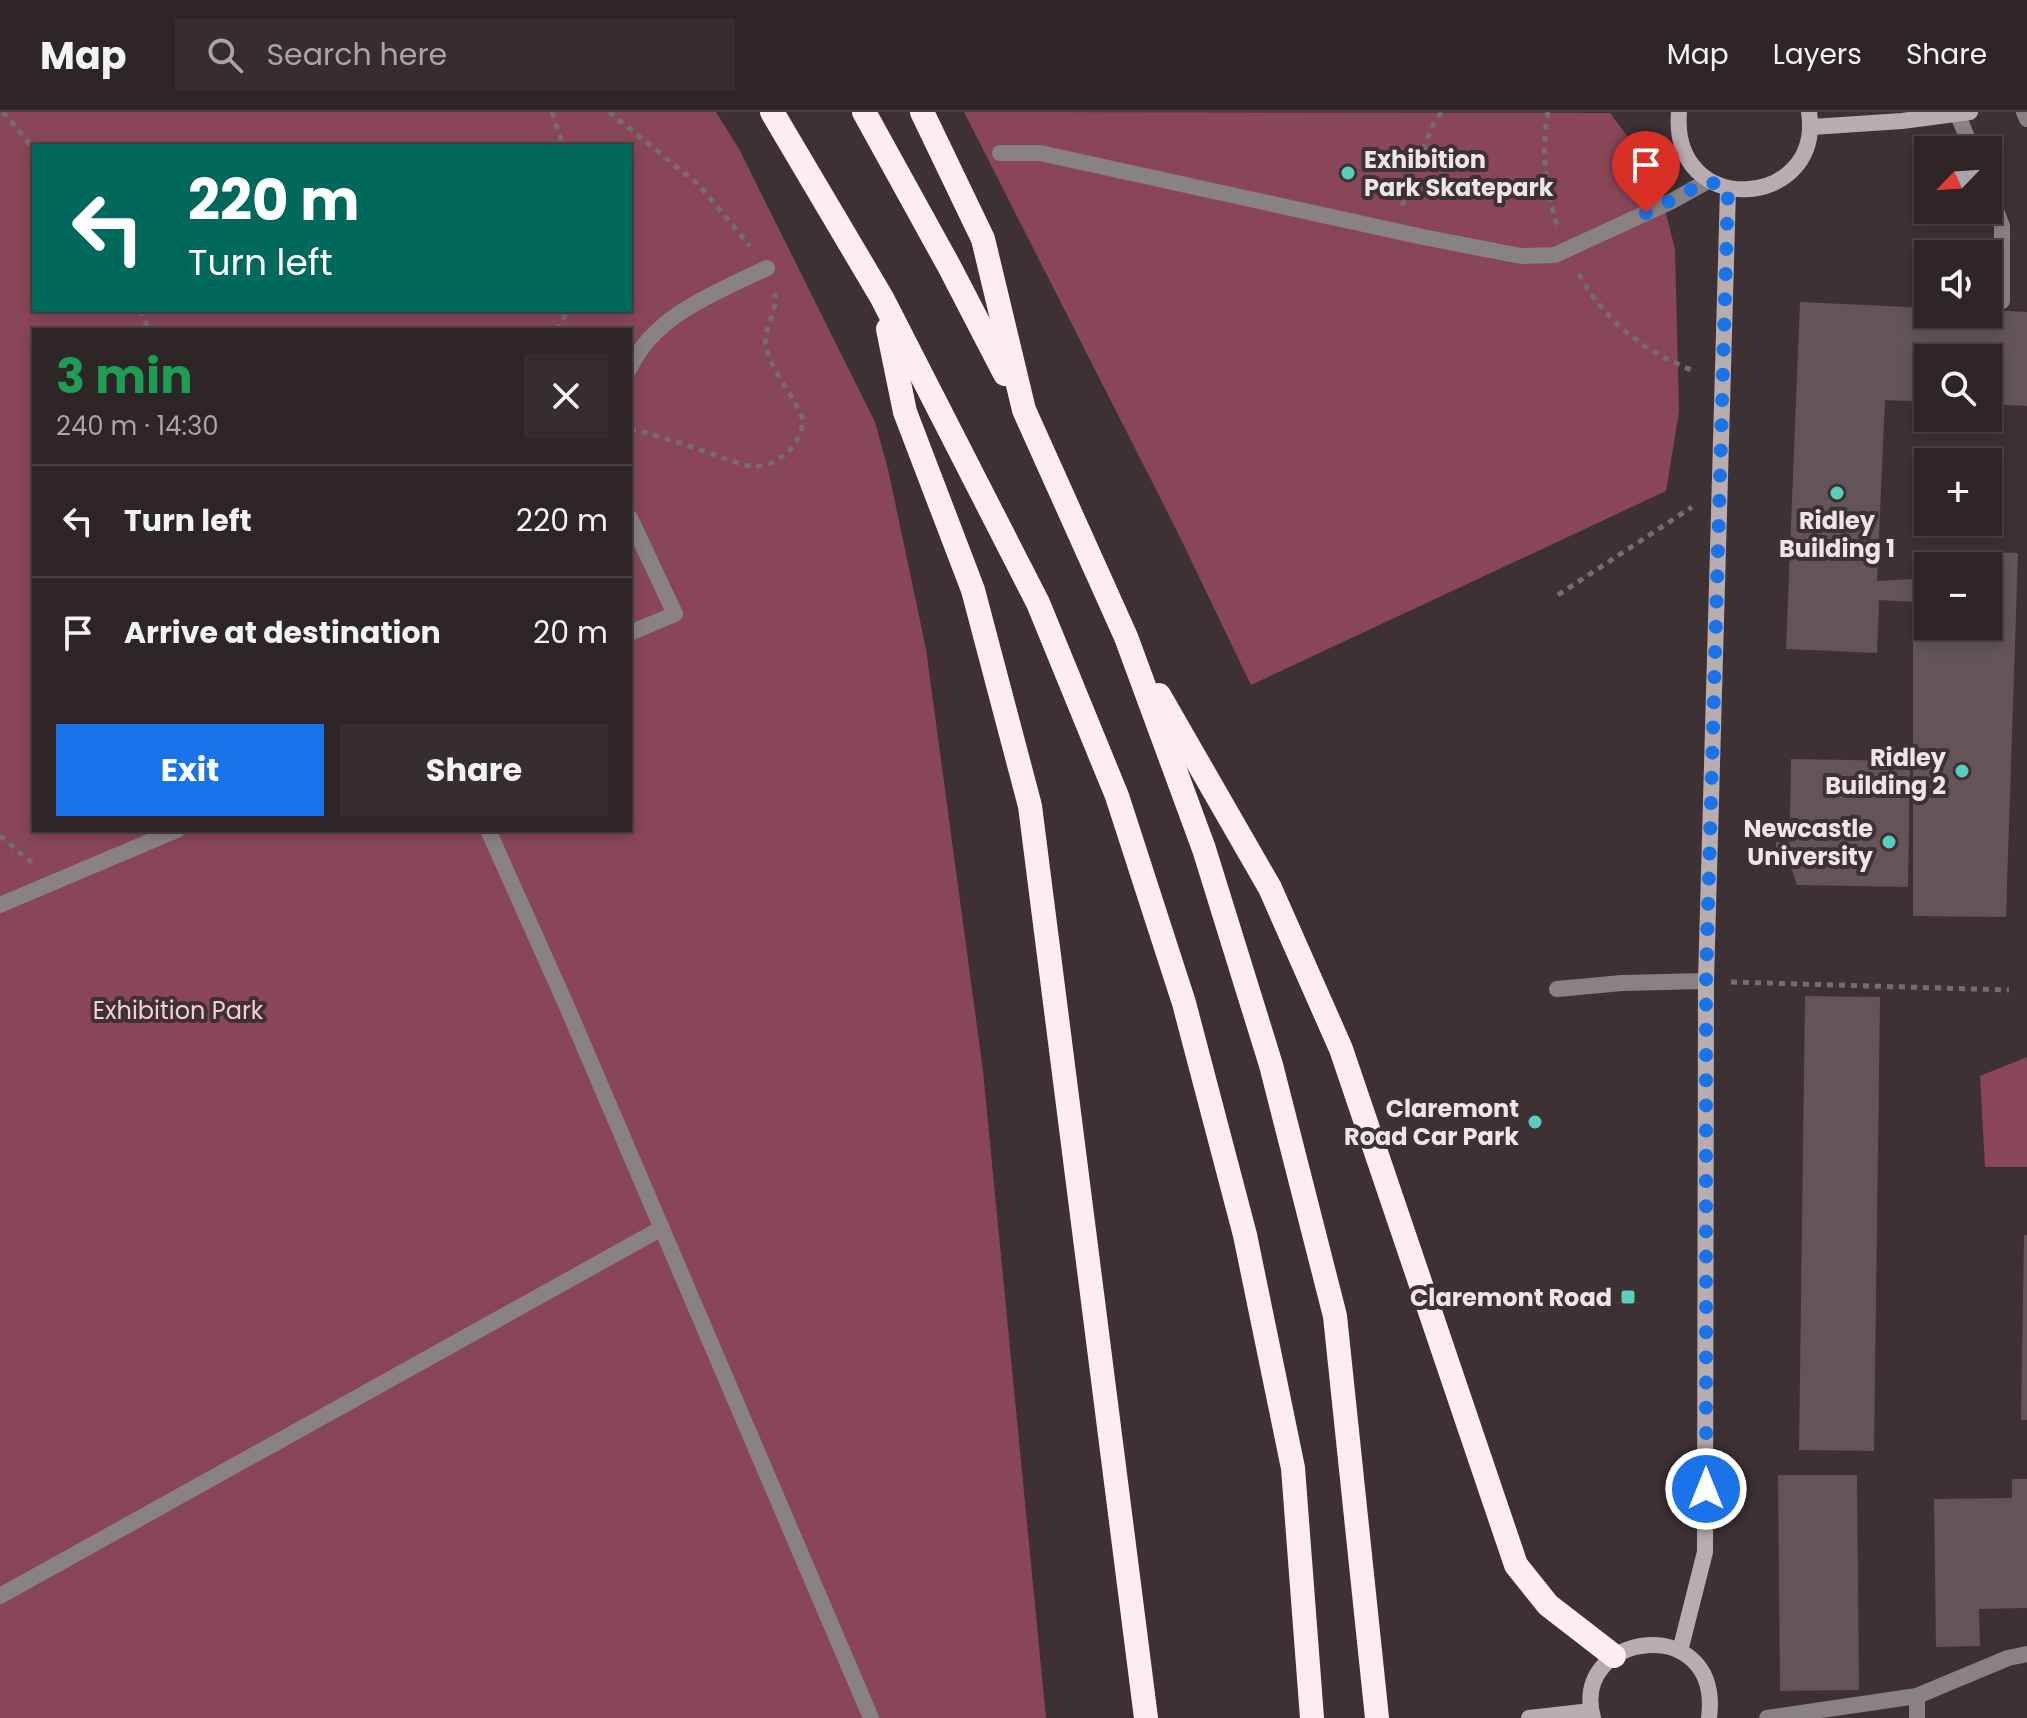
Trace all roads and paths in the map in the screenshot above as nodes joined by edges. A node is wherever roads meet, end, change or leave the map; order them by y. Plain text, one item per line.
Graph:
1 (3, 112) edge
2 (552, 112) edge
3 (609, 112) edge
4 (772, 112) edge
5 (922, 112) edge
6 (1444, 112) edge
7 (1679, 112) edge
8 (2024, 112) edge
9 (1964, 113) edge
10 (868, 119) edge
11 (2027, 119) edge
12 (1811, 120) edge
13 (1969, 136) edge
14 (562, 144) edge
15 (32, 147) edge
16 (1000, 153) dead end
17 (1708, 181) junction
18 (1728, 189) junction
19 (734, 226) dead end
20 (1393, 229) junction
21 (767, 268) joint
22 (882, 298) junction
23 (632, 365) edge
24 (1024, 410) junction
25 (632, 430) edge
26 (1720, 489) junction
27 (632, 522) edge
28 (1558, 595) dead end
29 (632, 632) edge
30 (1126, 637) junction
31 (172, 832) edge
32 (489, 832) edge
33 (0, 905) edge
34 (1706, 981) junction
35 (1557, 989) dead end
36 (2009, 990) dead end
37 (662, 1228) junction
38 (0, 1596) edge
39 (1680, 1651) junction
40 (2027, 1654) edge
41 (1614, 1656) junction
42 (1917, 1696) junction
43 (1592, 1714) edge
44 (871, 1718) edge
45 (1146, 1718) edge
46 (1312, 1718) edge
47 (1377, 1718) edge
48 (1529, 1718) edge
49 (1709, 1718) edge
50 (1767, 1718) edge
51 (1917, 1718) edge

1 - 15 path
2 - 14 path
3 - 19 path
4 - 22 highway
5 - 24 highway
6 - 20 path
7 - 17 main road
8 - 11 street
9 - 12 main road
9 - 13 street
10 - 24 highway
12 - 18 main road
16 - 20 street
17 - 18 main road
17 - 20 street
18 - 26 main road
21 - 23 street
21 - 25 path
22 - 45 highway
22 - 46 highway
24 - 30 highway
26 - 28 path
26 - 34 main road
27 - 29 street
30 - 41 highway
30 - 47 highway
31 - 33 street
32 - 37 street
34 - 35 street
34 - 36 path
34 - 39 main road
37 - 38 street
37 - 44 street
39 - 41 main road
39 - 49 main road
40 - 42 street
41 - 43 main road
42 - 50 street
42 - 51 street
43 - 48 main road

